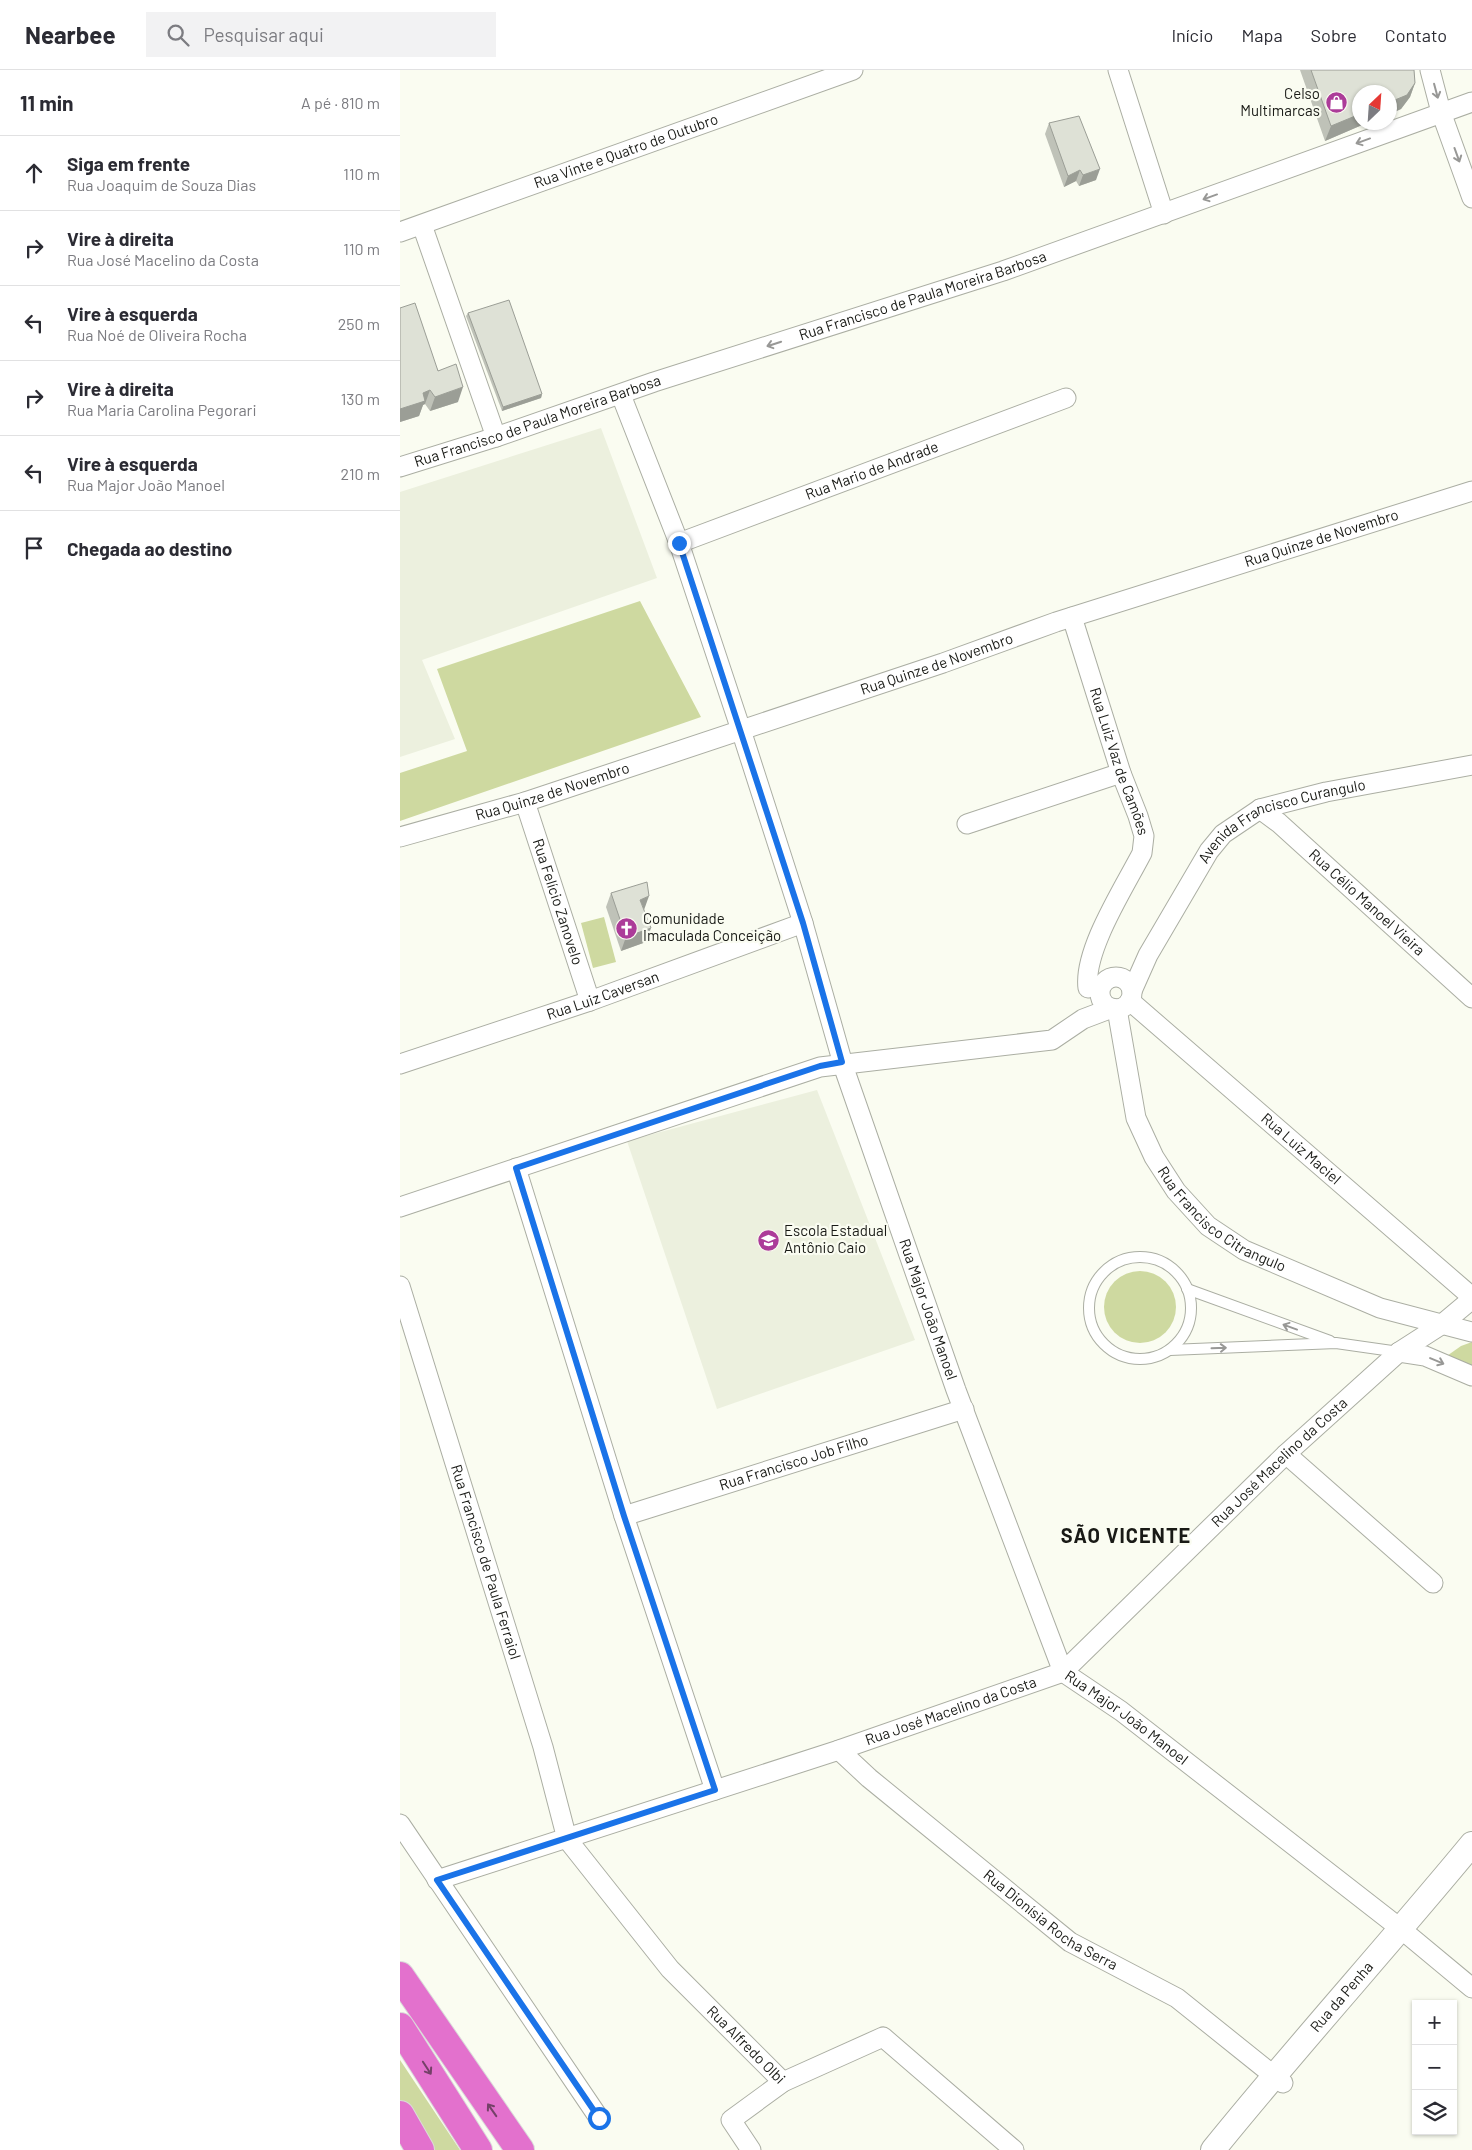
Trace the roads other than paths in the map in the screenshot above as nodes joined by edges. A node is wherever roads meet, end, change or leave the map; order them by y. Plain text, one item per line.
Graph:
1 (853, 70) edge
2 (1118, 70) edge
3 (1430, 70) edge
4 (1472, 102) edge
5 (1441, 112) junction
6 (1472, 198) edge
7 (1164, 214) junction
8 (422, 225) junction
9 (400, 232) edge
10 (621, 395) junction
11 (1066, 398) dead end
12 (496, 437) junction
13 (400, 467) edge
14 (1472, 491) edge
15 (679, 543) junction
16 (1072, 617) junction
17 (741, 730) junction
18 (1472, 765) edge
19 (1121, 773) junction
20 (525, 802) junction
21 (1260, 809) junction
22 (967, 824) dead end
23 (400, 837) edge
24 (803, 923) junction
25 (1094, 949) junction
26 (1148, 955) junction
27 (1104, 981) junction
28 (1472, 998) edge
29 (590, 1001) junction
30 (1123, 1002) junction
31 (1083, 1019) junction
32 (842, 1062) junction
33 (400, 1064) edge
34 (516, 1168) junction
35 (400, 1207) edge
36 (400, 1286) edge
37 (1187, 1289) junction
38 (1472, 1298) edge
39 (1441, 1325) junction
40 (1472, 1332) edge
41 (1336, 1343) junction
42 (1170, 1350) junction
43 (1399, 1352) junction
44 (1472, 1376) edge
45 (964, 1409) junction
46 (1286, 1454) junction
47 (624, 1516) junction
48 (1434, 1583) dead end
49 (1063, 1672) junction
50 (840, 1750) junction
51 (715, 1790) junction
52 (400, 1824) edge
53 (567, 1839) junction
54 (1472, 1844) edge
55 (1472, 1866) edge
56 (437, 1880) junction
57 (1406, 1934) junction
58 (400, 1976) edge
59 (1472, 1988) edge
60 (400, 2027) edge
61 (1279, 2079) junction
62 (783, 2082) junction
63 (400, 2115) edge
64 (599, 2118) dead end
65 (420, 2150) edge
66 (478, 2150) edge
67 (520, 2150) edge
68 (751, 2150) edge
69 (1014, 2150) edge
70 (1213, 2150) edge
71 (1230, 2150) edge

1 - 8 street, Rua Vinte e Quatro de Outubro
2 - 7 street
3 -> 5 street
4 - 5 street, Rua Francisco de Paula Moreira Barbosa
5 -> 6 street
5 -> 7 street, Rua Francisco de Paula Moreira Barbosa
7 -> 10 street, Rua Francisco de Paula Moreira Barbosa
8 - 9 street, Rua Vinte e Quatro de Outubro
8 - 12 street
10 - 12 street, Rua Francisco de Paula Moreira Barbosa
10 - 15 street, Rua Major João Manoel
11 - 15 street, Rua Mario de Andrade
12 - 13 street, Rua Francisco de Paula Moreira Barbosa
14 - 16 street, Rua Quinze de Novembro
15 - 17 street, Rua Major João Manoel
16 - 17 street, Rua Quinze de Novembro
16 - 19 street, Rua Luiz Vaz de Camões
17 - 20 street, Rua Quinze de Novembro
17 - 24 street, Rua Major João Manoel
18 - 21 street, Avenida Francisco Curangulo
19 - 22 street
19 - 25 street, Rua Luiz Vaz de Camões
20 - 23 street, Rua Quinze de Novembro
20 - 29 street, Rua Felício Zanovelo
21 - 26 street, Avenida Francisco Curangulo
21 - 28 street, Rua Célio Manoel Vieira
24 - 29 street, Rua Luiz Caversan
24 - 32 street, Rua Major João Manoel
25 - 27 street
25 - 27 street, Rua Luiz Vaz de Camões
26 - 27 street
26 - 30 street, Avenida Francisco Curangulo
27 - 30 street
27 - 30 street, Rua Luiz Maciel
27 - 31 street
29 - 33 street, Rua Luiz Caversan
30 - 31 street
30 - 38 street, Rua Luiz Maciel
30 - 39 street, Rua Francisco Citrangulo
31 - 32 street
32 - 34 street
32 - 45 street, Rua Major João Manoel
34 - 35 street
34 - 47 street
36 - 53 street, Rua Francisco de Paula Ferraiol
41 -> 37 lane
37 - 42 lane
37 - 42 lane
38 - 39 street, Rua José Macelino da Costa
39 - 40 street, Rua Francisco Citrangulo
39 - 43 street, Rua José Macelino da Costa
42 -> 41 lane
41 - 43 lane
43 -> 44 street
43 - 46 street, Rua José Macelino da Costa
45 - 47 street, Rua Francisco Job Filho
45 - 49 street, Rua Major João Manoel
46 - 48 street
46 - 49 street, Rua José Macelino da Costa
47 - 51 street
49 - 50 street, Rua José Macelino da Costa
49 - 57 street, Rua Major João Manoel
50 - 51 street, Rua José Macelino da Costa
50 - 61 street, Rua Dionísia Rocha Serra
51 - 53 street, Rua José Macelino da Costa
52 - 56 street
53 - 56 street, Rua José Macelino da Costa
53 - 62 street, Rua Alfredo Olbi
54 - 57 street, Rua da Penha
55 - 57 street, Rua da Penha
56 - 64 street
57 - 59 street, Rua Major João Manoel
57 - 61 street, Rua da Penha
67 -> 58 highway
60 -> 66 highway
61 - 70 street, Rua da Penha
61 - 71 street, Rua da Penha
62 - 68 street
62 - 69 street, Rua Alfredo Olbi
63 - 65 highway

